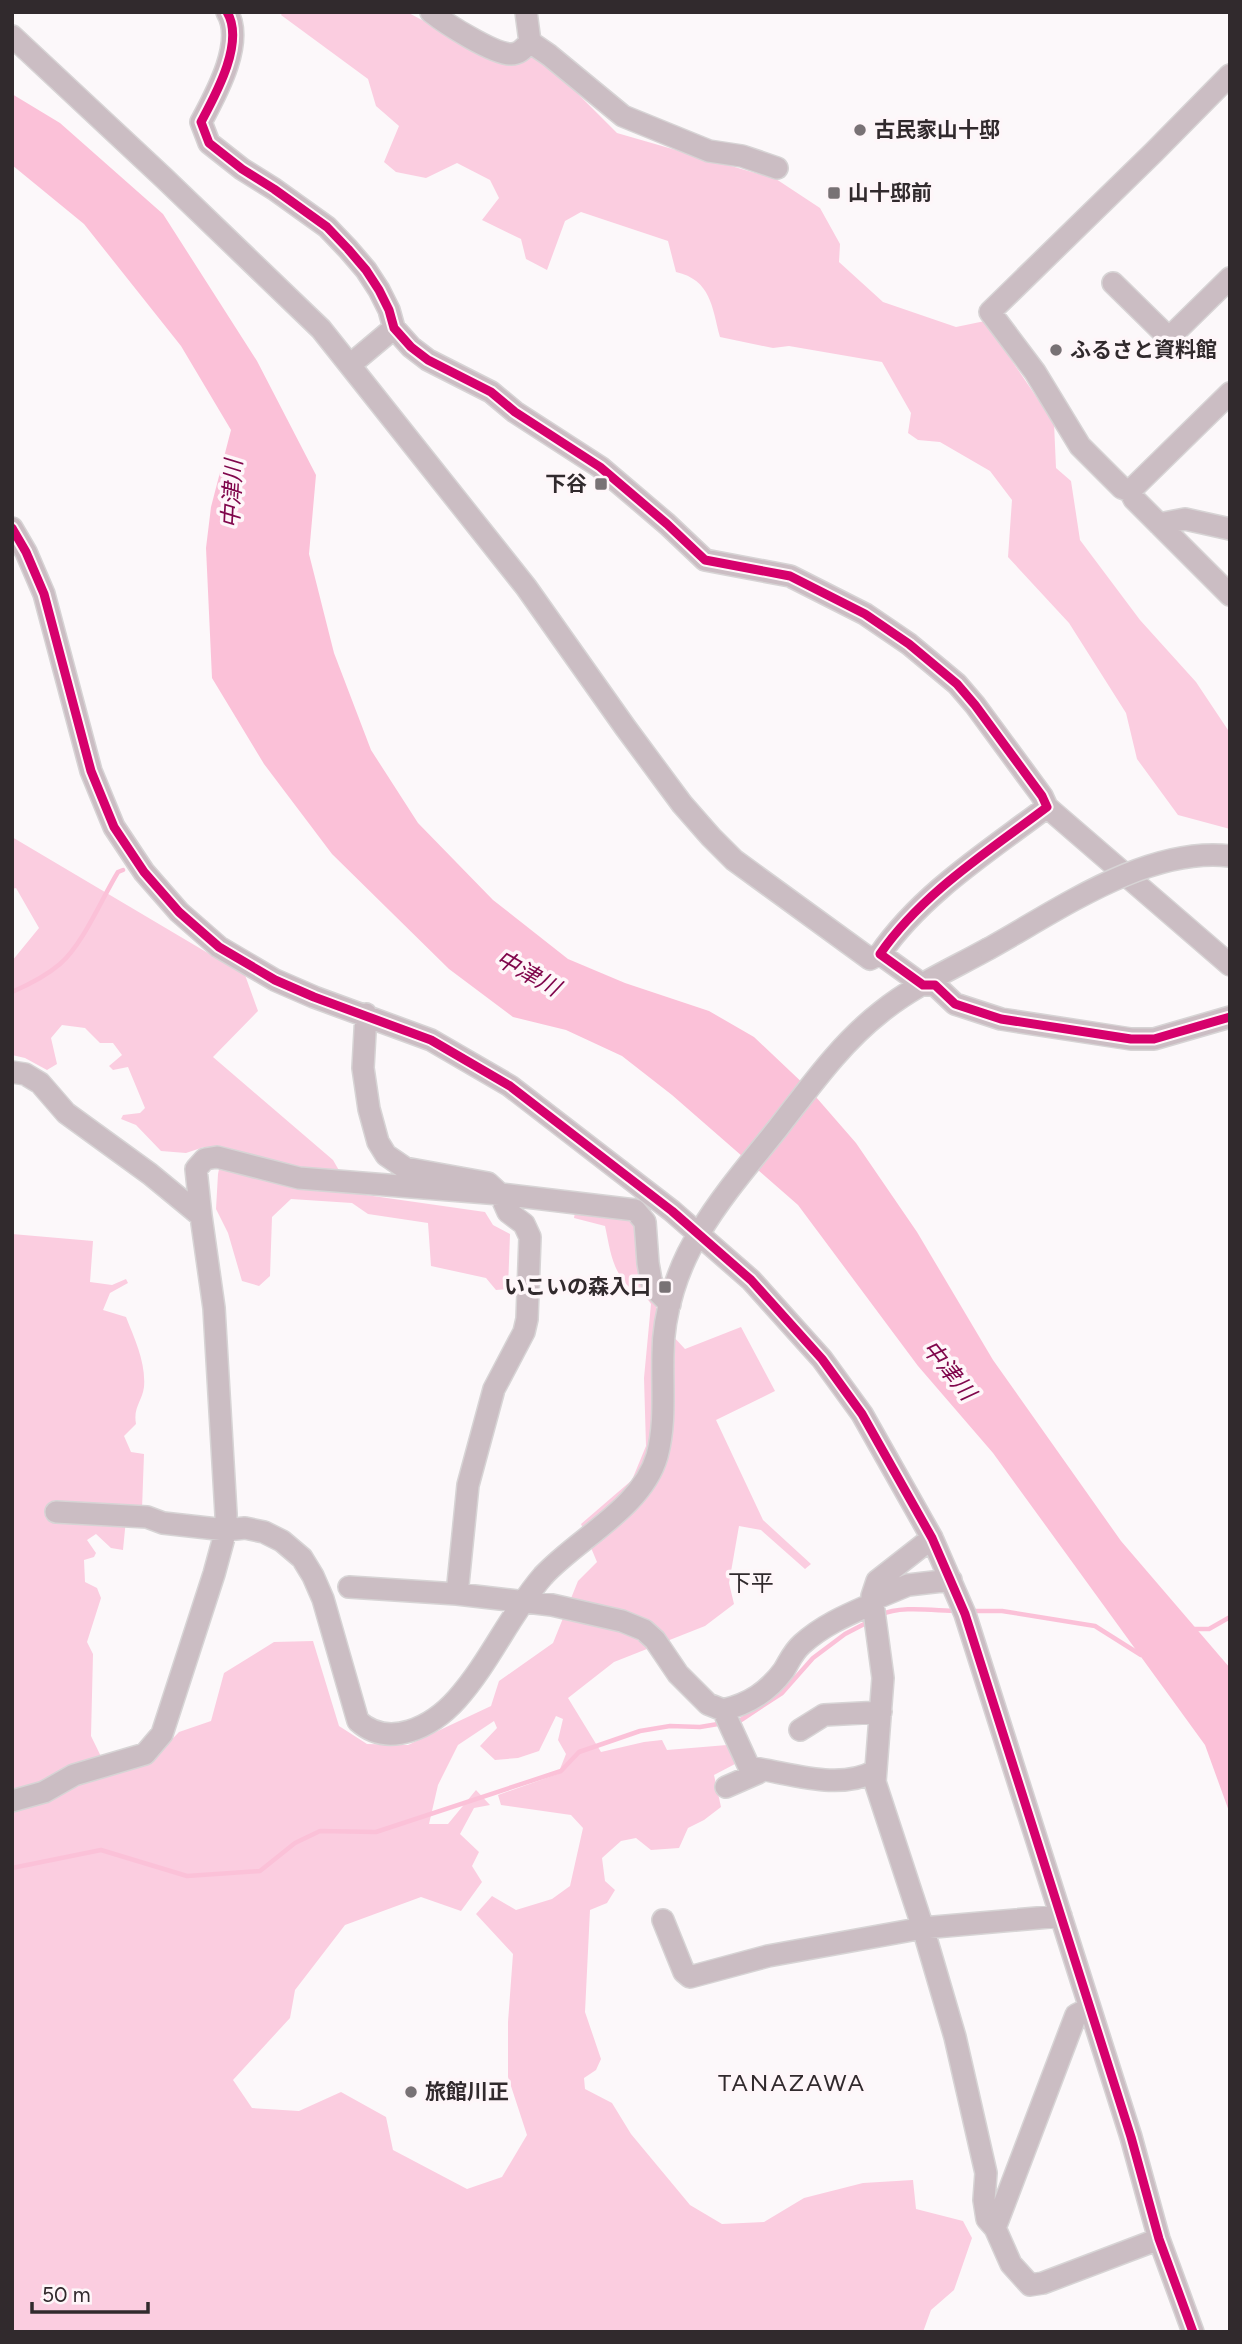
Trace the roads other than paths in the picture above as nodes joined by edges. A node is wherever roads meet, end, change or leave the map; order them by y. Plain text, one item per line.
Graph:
1 (227, 12) edge
2 (431, 12) edge
3 (526, 12) edge
4 (12, 36) edge
5 (530, 42) junction
6 (1230, 75) edge
7 (777, 168) dead end
8 (1230, 278) edge
9 (1113, 283) dead end
10 (394, 328) junction
11 (351, 365) junction
12 (1230, 393) edge
13 (1130, 491) junction
14 (1159, 523) junction
15 (12, 528) edge
16 (1230, 529) edge
17 (1230, 595) edge
18 (1047, 807) junction
19 (1230, 856) edge
20 (880, 954) junction
21 (1230, 965) edge
22 (923, 985) junction
23 (366, 1014) junction
24 (1230, 1017) edge
25 (12, 1072) edge
26 (500, 1194) junction
27 (201, 1216) junction
28 (704, 1225) junction
29 (670, 1304) junction
30 (55, 1512) dead end
31 (226, 1530) junction
32 (932, 1538) junction
33 (951, 1581) junction
34 (349, 1587) dead end
35 (457, 1594) junction
36 (521, 1603) junction
37 (873, 1610) junction
38 (881, 1713) junction
39 (727, 1720) junction
40 (800, 1730) dead end
41 (760, 1769) junction
42 (875, 1771) junction
43 (726, 1787) dead end
44 (12, 1801) edge
45 (1061, 1916) junction
46 (663, 1920) dead end
47 (923, 1928) junction
48 (1090, 2008) junction
49 (995, 2228) junction
50 (1159, 2239) junction
51 (1193, 2332) edge

1 - 10 street
2 - 5 street
3 - 5 street
4 - 11 street
5 - 7 street
6 - 13 street
8 - 9 street
10 - 11 street
10 - 18 street
11 - 20 street
12 - 13 street
13 - 14 street
14 - 16 street
14 - 17 street
15 - 23 street
18 - 20 street
18 - 21 street
19 - 22 street, bridge
20 - 22 street
22 - 24 street
22 - 28 street
23 - 26 street
23 - 28 street
25 - 27 street
26 - 27 street
26 - 29 street
26 - 35 street
27 - 31 street
28 - 29 street
28 - 32 street
29 - 36 street
30 - 31 street
31 - 36 street
31 - 44 street
32 - 33 street
32 - 37 street
33 - 37 street
33 - 45 street
34 - 35 street
35 - 36 street
36 - 39 street
37 - 38 street
37 - 39 street
38 - 40 street
38 - 42 street
39 - 41 street
41 - 42 street
41 - 43 street
42 - 47 street
45 - 47 street
45 - 48 street
46 - 47 street
47 - 49 street
48 - 49 street
48 - 50 street
49 - 50 street
50 - 51 street

